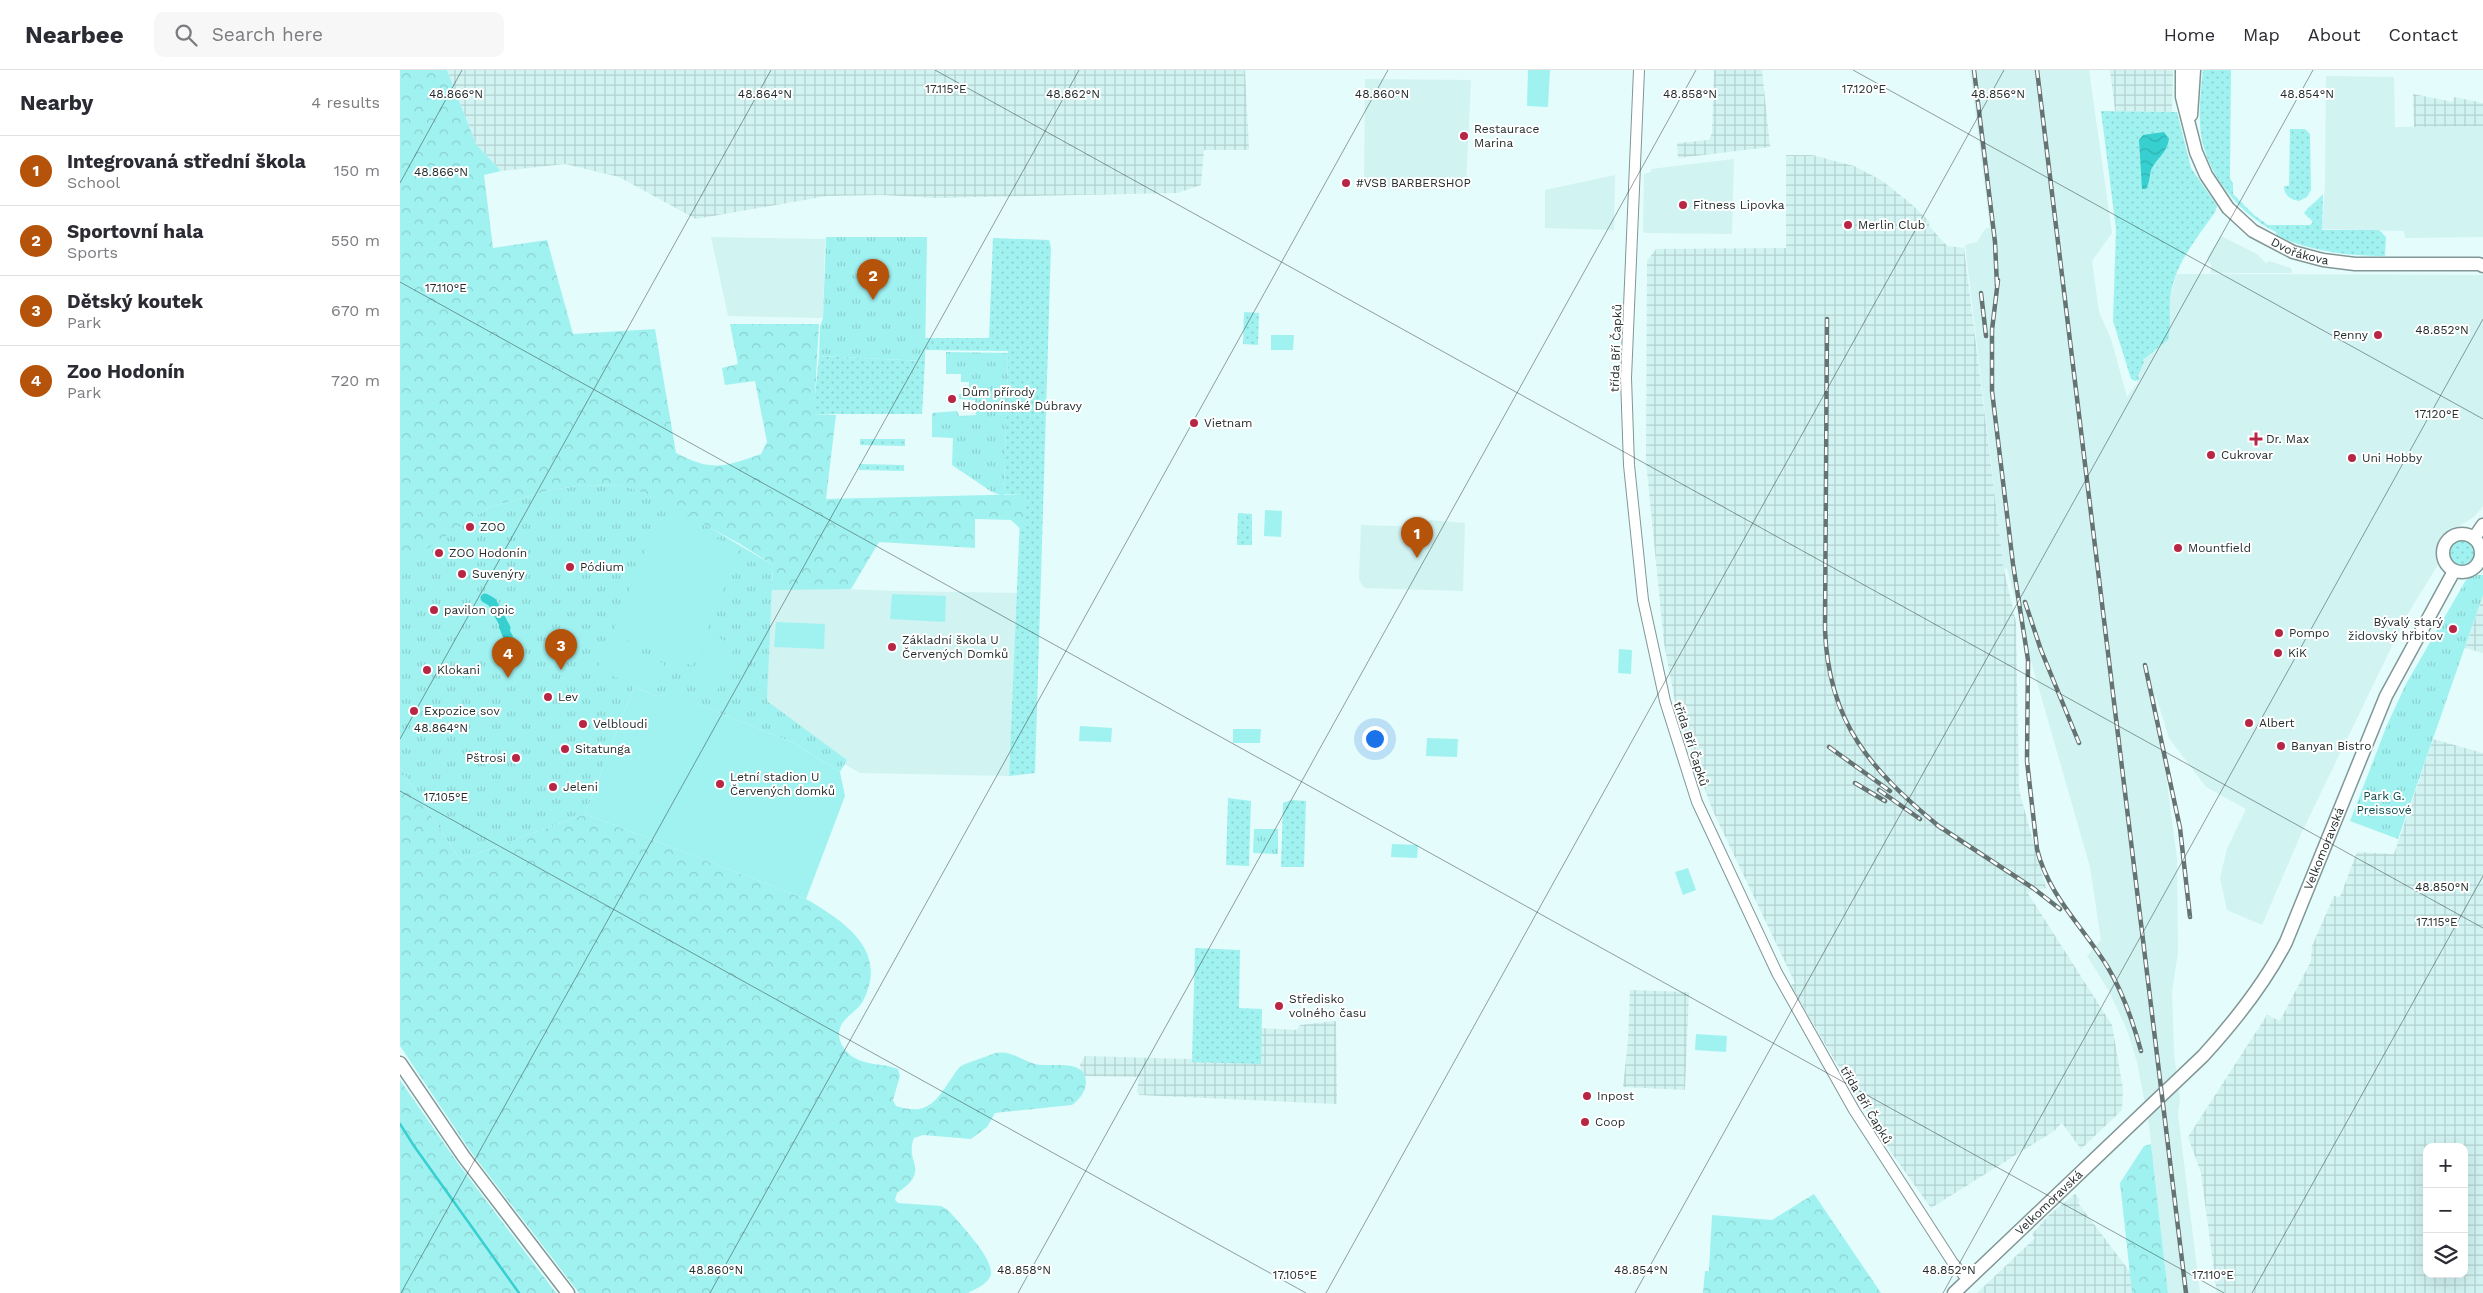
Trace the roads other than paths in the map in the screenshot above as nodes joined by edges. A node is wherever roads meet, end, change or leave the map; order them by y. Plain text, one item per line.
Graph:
1 (1639, 70) edge
2 (2182, 70) edge
3 (2194, 70) edge
4 (2190, 123) junction
5 (2482, 264) edge
6 (2483, 525) edge
7 (2474, 538) junction
8 (2454, 571) junction
9 (400, 1063) edge
10 (1968, 1280) junction
11 (568, 1293) edge
12 (1954, 1293) edge

1 - 10 street, třída Bří Čapků
2 - 4 main road, Dvořákova
3 - 4 main road, Dvořákova
4 - 5 main road, Dvořákova
6 - 7 main road
7 - 8 main road
7 - 8 main road
8 - 10 main road, Velkomoravská
9 - 11 main road
10 - 12 main road, Velkomoravská

